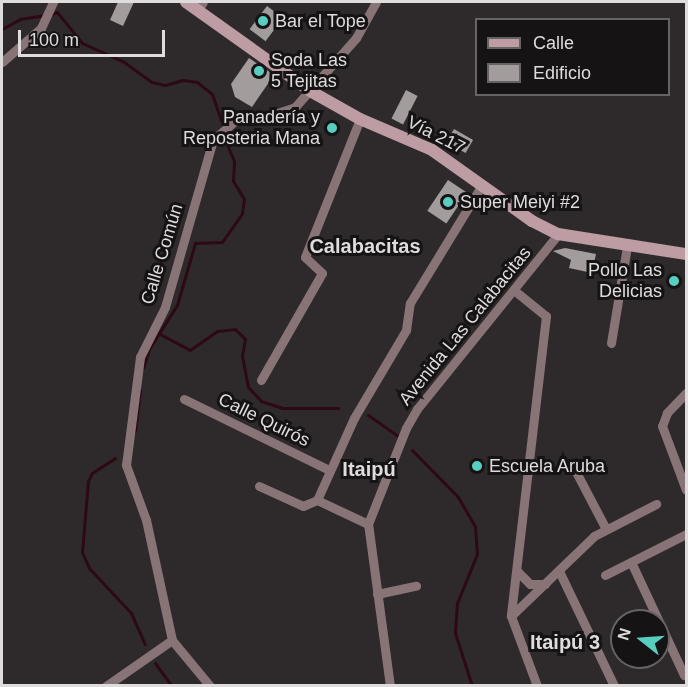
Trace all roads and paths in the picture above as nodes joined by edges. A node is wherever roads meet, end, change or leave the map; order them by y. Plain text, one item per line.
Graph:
1 (186, 2) edge
2 (376, 2) edge
3 (53, 3) edge
4 (200, 6) edge
5 (2, 62) edge
6 (312, 92) junction
7 (360, 119) junction
8 (482, 185) junction
9 (558, 234) junction
10 (627, 246) junction
11 (687, 254) edge
12 (515, 291) junction
13 (611, 343) dead end
14 (261, 380) dead end
15 (687, 393) edge
16 (184, 399) dead end
17 (329, 470) junction
18 (575, 470) dead end
19 (259, 486) dead end
20 (687, 490) edge
21 (317, 500) junction
22 (656, 504) dead end
23 (368, 524) junction
24 (606, 529) junction
25 (687, 534) edge
26 (631, 562) junction
27 (517, 571) junction
28 (560, 571) junction
29 (604, 575) dead end
30 (545, 584) junction
31 (416, 586) dead end
32 (377, 594) junction
33 (511, 616) junction
34 (172, 640) junction
35 (684, 675) dead end
36 (106, 686) edge
37 (210, 686) edge
38 (390, 686) edge
39 (537, 686) edge
40 (614, 686) edge

1 - 4 main road, Vía 217
2 - 6 street, Calle Común
3 - 5 street
4 - 6 main road, Vía 217
6 - 7 main road, Vía 217
6 - 34 street, Calle Común
7 - 8 main road, Vía 217
7 - 14 street
8 - 9 main road, Vía 217
8 - 17 street
9 - 10 main road, Vía 217
9 - 12 street, Avenida Las Calabacitas
10 - 11 main road, Vía 217
10 - 13 street
12 - 23 street, Avenida Las Calabacitas
12 - 27 street
15 - 20 street
16 - 17 street, Calle Quirós
17 - 21 street
18 - 24 street
19 - 21 street
21 - 23 street
22 - 24 street
23 - 32 street
24 - 28 street
25 - 26 street
26 - 29 street
26 - 35 street
27 - 30 street
27 - 33 street
28 - 30 street
28 - 40 street
30 - 33 street
31 - 32 street
32 - 38 street
33 - 39 street
34 - 36 street
34 - 37 street, Calle Común

